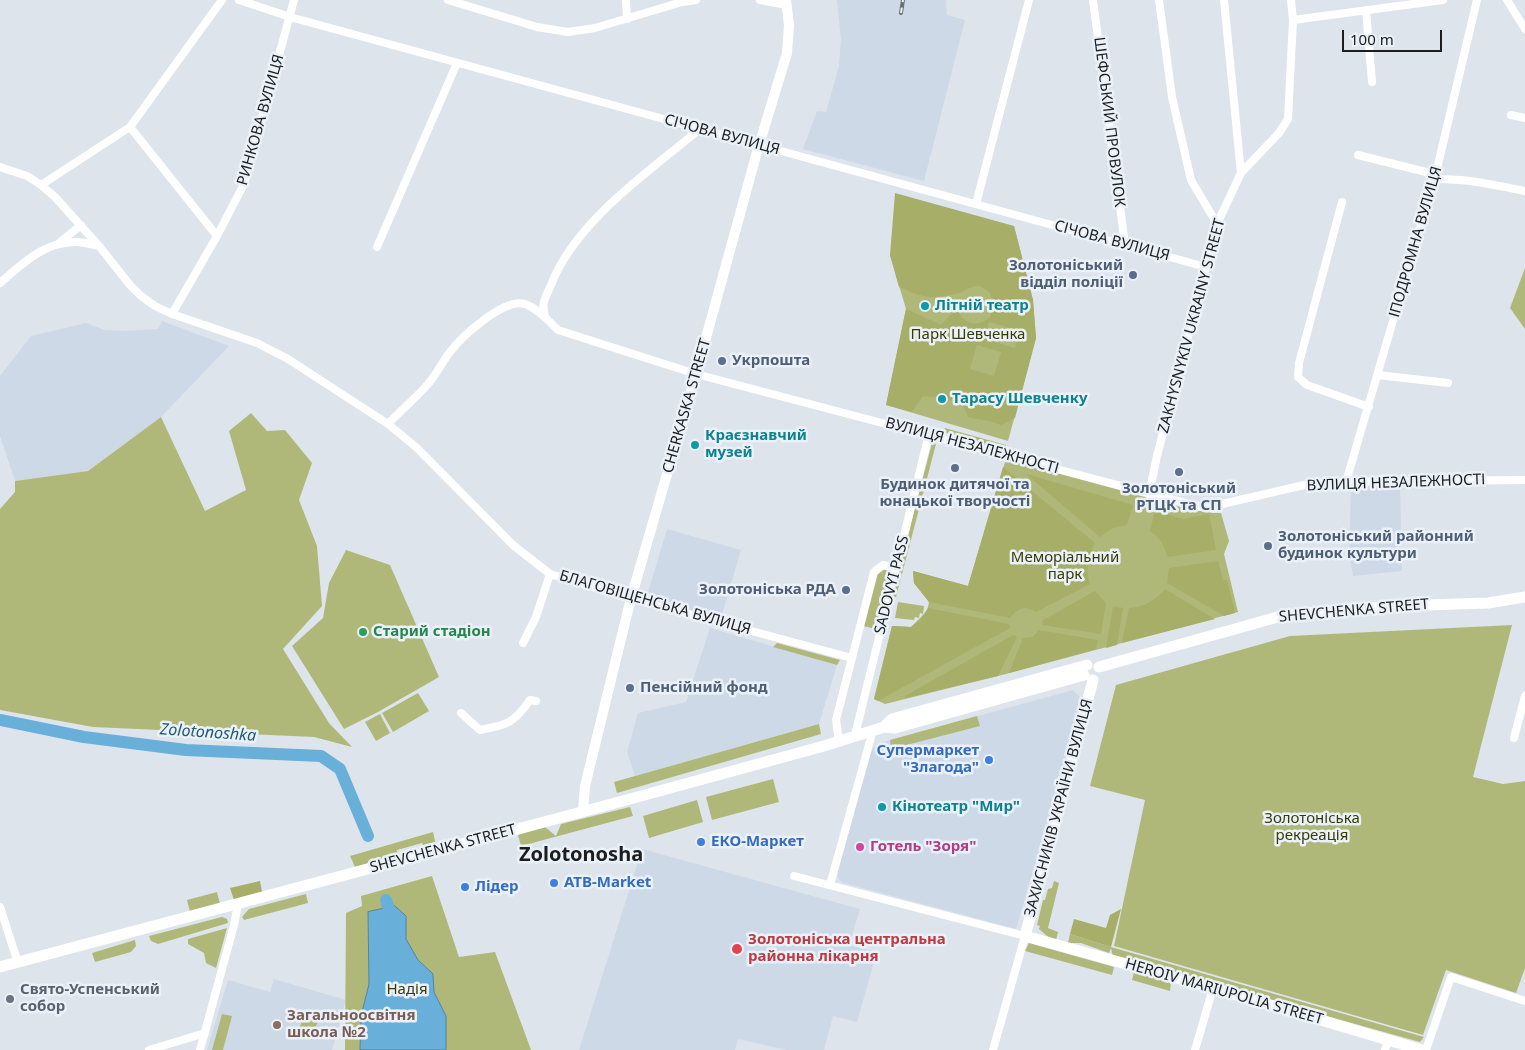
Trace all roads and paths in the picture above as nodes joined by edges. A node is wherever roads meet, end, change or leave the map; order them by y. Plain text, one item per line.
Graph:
1 (222, 0) edge
2 (239, 0) edge
3 (294, 0) edge
4 (448, 0) edge
5 (626, 0) edge
6 (696, 0) edge
7 (760, 0) edge
8 (1029, 0) edge
9 (1093, 0) edge
10 (1159, 0) edge
11 (1224, 0) edge
12 (1291, 0) edge
13 (1443, 0) edge
14 (1478, 0) edge
15 (1507, 0) edge
16 (787, 2) edge
17 (1366, 10) junction
18 (290, 18) junction
19 (626, 19) junction
20 (1293, 20) junction
21 (1525, 29) edge
22 (457, 63) junction
23 (1372, 82) dead end
24 (1511, 115) dead end
25 (1525, 118) edge
26 (130, 127) junction
27 (700, 129) junction
28 (759, 145) junction
29 (1358, 155) dead end
30 (0, 167) edge
31 (1241, 173) junction
32 (1435, 176) junction
33 (40, 184) junction
34 (1525, 191) edge
35 (1342, 202) dead end
36 (976, 204) junction
37 (1217, 224) junction
38 (81, 226) junction
39 (216, 236) junction
40 (58, 244) junction
41 (1125, 245) junction
42 (99, 246) junction
43 (377, 246) dead end
44 (1206, 267) junction
45 (0, 283) edge
46 (172, 314) junction
47 (545, 317) junction
48 (696, 374) junction
49 (1378, 375) junction
50 (1448, 383) dead end
51 (1369, 407) junction
52 (388, 424) junction
53 (930, 434) junction
54 (1525, 480) edge
55 (1346, 482) junction
56 (1149, 494) junction
57 (896, 568) junction
58 (550, 574) junction
59 (1525, 597) edge
60 (632, 598) junction
61 (523, 643) dead end
62 (852, 658) junction
63 (1099, 667) joint
64 (1088, 673) junction
65 (1525, 696) edge
66 (536, 701) dead end
67 (460, 712) dead end
68 (879, 729) junction
69 (855, 736) junction
70 (1514, 738) dead end
71 (839, 740) junction
72 (582, 812) junction
73 (794, 876) dead end
74 (830, 885) junction
75 (238, 904) junction
76 (0, 907) edge
77 (1025, 936) junction
78 (18, 962) junction
79 (0, 967) edge
80 (1213, 988) junction
81 (1525, 1001) edge
82 (205, 1033) junction
83 (1386, 1045) edge
84 (148, 1050) edge
85 (200, 1050) edge
86 (993, 1050) edge
87 (1195, 1050) edge
88 (1424, 1050) edge

1 - 26 street
2 - 18 street, СІЧОВА ВУЛИЦЯ
3 - 18 street, РИНКОВА ВУЛИЦЯ
4 - 19 street
5 - 19 street
6 - 19 street
7 - 16 street
8 - 36 street
9 - 41 street, ШЕФСЬКИЙ ПРОВУЛОК
10 - 37 street
11 - 31 street
12 - 20 street, ZAKHYSNYKIV UKRAINY STREET
13 - 17 street
14 - 32 street, ІПОДРОМНА ВУЛИЦЯ
15 - 21 street
16 - 28 street, CHERKASKA STREET
17 - 20 street
17 - 23 street
18 - 22 street, СІЧОВА ВУЛИЦЯ
18 - 39 street, РИНКОВА ВУЛИЦЯ
20 - 31 street, ZAKHYSNYKIV UKRAINY STREET
22 - 27 street, СІЧОВА ВУЛИЦЯ
22 - 43 street
24 - 25 street
26 - 33 street
26 - 39 street
27 - 28 street, СІЧОВА ВУЛИЦЯ
27 - 47 street
28 - 36 street, СІЧОВА ВУЛИЦЯ
28 - 48 street, CHERKASKA STREET
29 - 32 street
30 - 33 street, БЛАГОВІЩЕНСЬКА ВУЛИЦЯ
31 - 37 street, ZAKHYSNYKIV UKRAINY STREET
32 - 34 street
32 - 49 street, ІПОДРОМНА ВУЛИЦЯ
33 - 38 street, БЛАГОВІЩЕНСЬКА ВУЛИЦЯ
35 - 51 street
36 - 41 street, СІЧОВА ВУЛИЦЯ
37 - 44 street, ZAKHYSNYKIV UKRAINY STREET
38 - 40 street
38 - 42 street, БЛАГОВІЩЕНСЬКА ВУЛИЦЯ
39 - 46 street, РИНКОВА ВУЛИЦЯ
40 - 42 street
40 - 45 street
41 - 44 street, СІЧОВА ВУЛИЦЯ
42 - 46 street, БЛАГОВІЩЕНСЬКА ВУЛИЦЯ
44 - 56 street, ZAKHYSNYKIV UKRAINY STREET
46 - 52 street, БЛАГОВІЩЕНСЬКА ВУЛИЦЯ
47 - 48 street, ВУЛИЦЯ НЕЗАЛЕЖНОСТІ
47 - 52 street, ВУЛИЦЯ НЕЗАЛЕЖНОСТІ
48 - 53 street, ВУЛИЦЯ НЕЗАЛЕЖНОСТІ
48 - 60 street, CHERKASKA STREET
49 - 50 street
49 - 51 street, ІПОДРОМНА ВУЛИЦЯ
51 - 55 street, ІПОДРОМНА ВУЛИЦЯ
52 - 58 street, БЛАГОВІЩЕНСЬКА ВУЛИЦЯ
53 - 56 street, ВУЛИЦЯ НЕЗАЛЕЖНОСТІ
53 - 57 street, SADOVYI PASS
54 - 55 street, ВУЛИЦЯ НЕЗАЛЕЖНОСТІ
55 - 56 street, ВУЛИЦЯ НЕЗАЛЕЖНОСТІ
57 - 62 street
57 - 69 street, SADOVYI PASS
58 - 60 street, БЛАГОВІЩЕНСЬКА ВУЛИЦЯ
58 - 61 street
59 - 63 main road, SHEVCHENKA STREET
60 - 62 street, БЛАГОВІЩЕНСЬКА ВУЛИЦЯ
60 - 72 street, CHERKASKA STREET
62 - 71 street
63 - 64 main road, ЗАХИСНИКІВ УКРАЇНИ ВУЛИЦЯ
64 - 68 main road, SHEVCHENKA STREET
64 - 77 main road, ЗАХИСНИКІВ УКРАЇНИ ВУЛИЦЯ
65 - 70 street
66 - 67 street
68 - 69 main road, SHEVCHENKA STREET
68 - 74 street
69 - 71 main road, SHEVCHENKA STREET
71 - 72 main road, SHEVCHENKA STREET
72 - 75 main road, SHEVCHENKA STREET
73 - 74 street
74 - 77 street
75 - 78 main road, SHEVCHENKA STREET
75 - 82 street
76 - 78 street
77 - 80 main road, HEROIV MARIUPOLIA STREET
77 - 86 street
78 - 79 main road, SHEVCHENKA STREET
80 - 83 main road, HEROIV MARIUPOLIA STREET
80 - 87 street
81 - 88 street
82 - 84 street
82 - 85 street
83 - 88 main road, HEROIV MARIUPOLIA STREET

